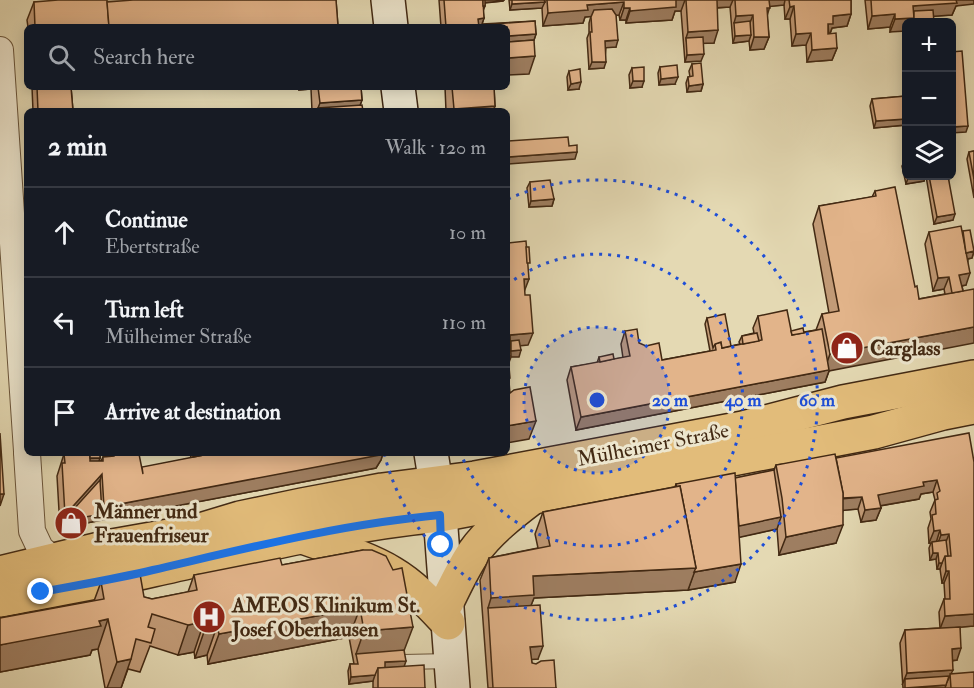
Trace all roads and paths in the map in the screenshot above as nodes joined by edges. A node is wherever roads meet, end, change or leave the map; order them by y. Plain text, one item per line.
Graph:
1 (388, 0) edge
2 (391, 24) edge
3 (0, 50) edge
4 (398, 90) edge
5 (400, 108) edge
6 (974, 377) edge
7 (24, 407) edge
8 (974, 407) edge
9 (27, 456) edge
10 (436, 484) edge
11 (532, 498) junction
12 (300, 536) junction
13 (53, 560) junction
14 (0, 573) edge
15 (0, 600) edge
16 (448, 613) junction
17 (403, 662) edge
18 (452, 674) edge

1 - 2 street
3 - 7 street
4 - 5 street
6 - 10 main road, Mülheimer Straße
8 - 11 main road, Mülheimer Straße
9 - 13 street
10 - 11 main road, Mülheimer Straße
10 - 12 main road, Mülheimer Straße
10 - 13 main road, Mülheimer Straße
10 - 16 street
11 - 16 main road
12 - 15 main road, Mülheimer Straße
12 - 16 main road
13 - 14 main road, Mülheimer Straße
16 - 18 street
17 - 18 lane

